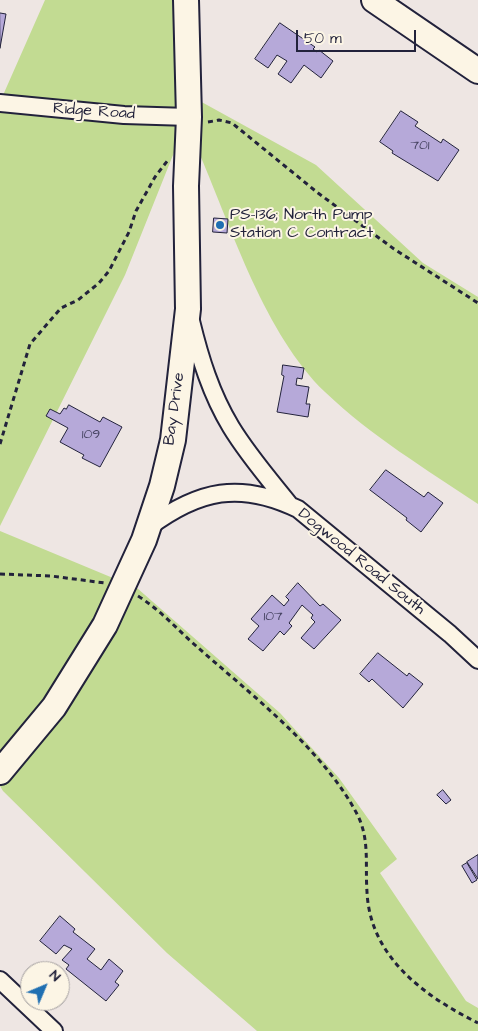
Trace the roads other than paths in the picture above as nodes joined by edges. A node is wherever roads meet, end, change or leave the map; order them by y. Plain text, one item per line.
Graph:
1 (186, 0) edge
2 (374, 0) edge
3 (478, 71) edge
4 (0, 103) edge
5 (189, 117) junction
6 (188, 309) junction
7 (290, 506) junction
8 (149, 527) junction
9 (462, 646) junction
10 (478, 656) edge
11 (478, 660) edge
12 (0, 772) edge
13 (0, 980) edge
14 (54, 1031) edge

1 - 5 street, Bay Drive
2 - 3 street
4 - 5 street, Ridge Road
5 - 6 street, Bay Drive
6 - 7 street
6 - 8 street, Bay Drive
7 - 8 street, Dogwood Road South
7 - 9 street, Dogwood Road South
8 - 12 street, Bay Drive
9 - 10 street
9 - 11 street, Dogwood Road South
13 - 14 street

